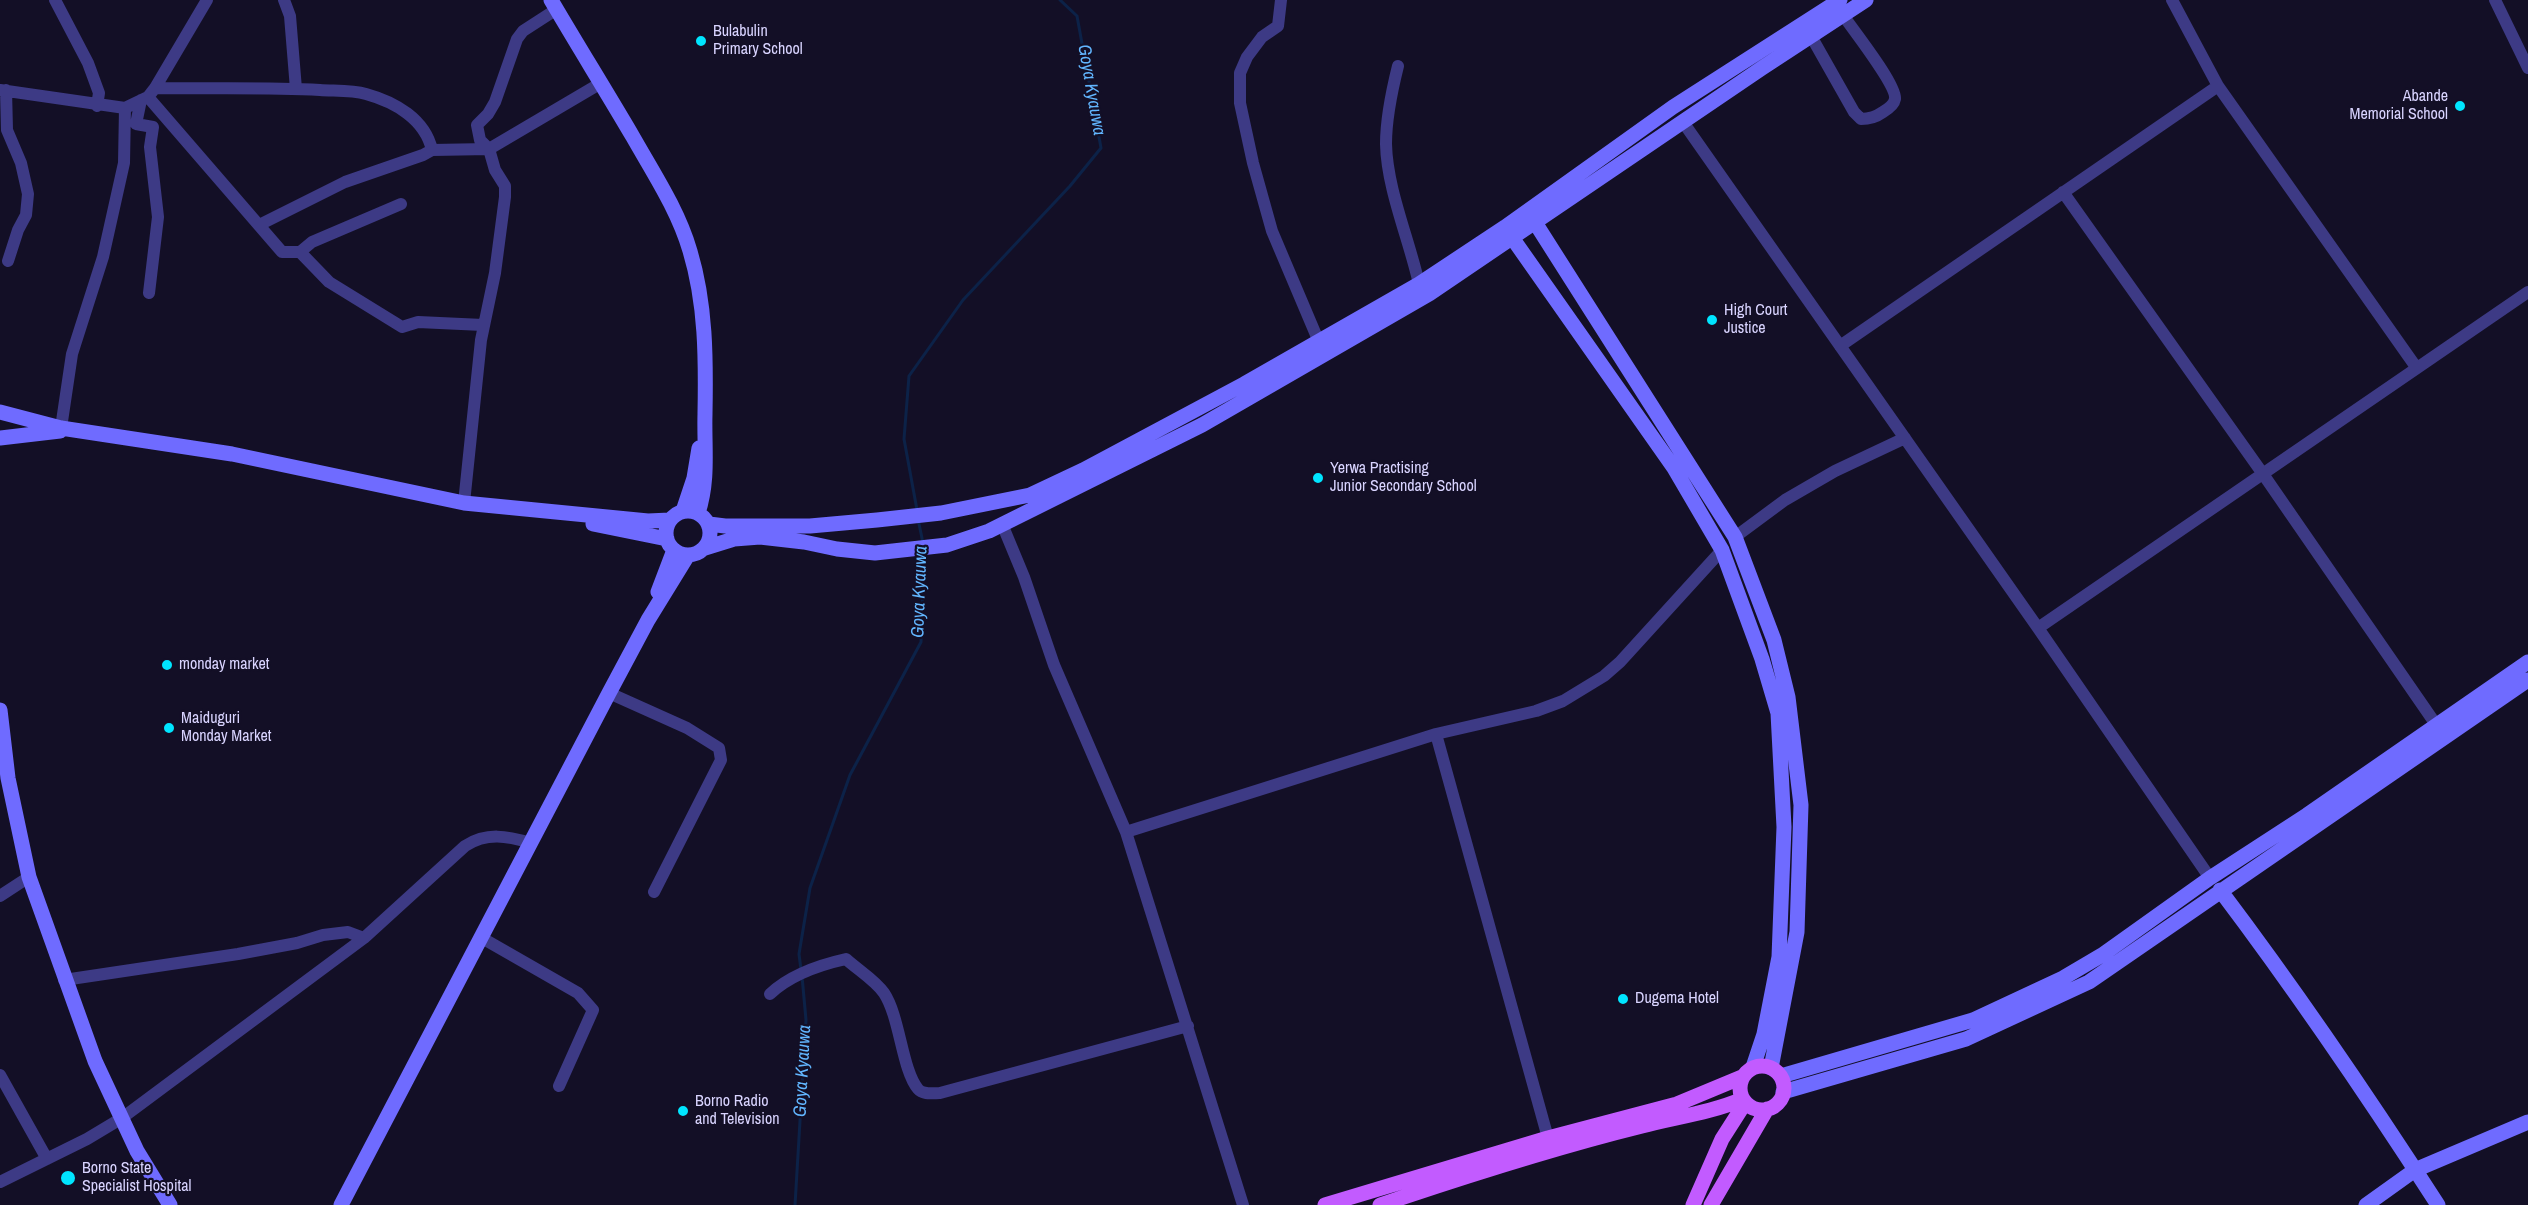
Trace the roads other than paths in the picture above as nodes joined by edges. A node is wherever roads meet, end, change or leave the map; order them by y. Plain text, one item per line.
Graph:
1 (55, 0) edge
2 (207, 0) edge
3 (284, 0) edge
4 (1281, 0) edge
5 (1866, 0) edge
6 (2172, 0) edge
7 (2495, 0) edge
8 (554, 5) edge
9 (1842, 8) edge
10 (1811, 36) junction
11 (1398, 66) dead end
12 (2528, 68) edge
13 (601, 83) junction
14 (2218, 86) junction
15 (296, 89) junction
16 (3, 90) edge
17 (148, 96) junction
18 (97, 106) junction
19 (125, 108) junction
20 (1683, 122) junction
21 (489, 148) junction
22 (432, 150) junction
23 (2063, 192) junction
24 (401, 204) dead end
25 (1531, 216) junction
26 (259, 225) junction
27 (1508, 232) junction
28 (300, 252) junction
29 (8, 261) dead end
30 (1419, 284) junction
31 (2528, 292) edge
32 (149, 293) dead end
33 (483, 325) junction
34 (1319, 342) junction
35 (1840, 346) junction
36 (2416, 367) junction
37 (0, 412) edge
38 (65, 429) junction
39 (0, 438) edge
40 (1905, 438) junction
41 (2263, 474) junction
42 (464, 503) junction
43 (561, 513) junction
44 (690, 517) junction
45 (1002, 524) junction
46 (1735, 537) junction
47 (676, 548) junction
48 (705, 548) junction
49 (1722, 550) junction
50 (2038, 628) junction
51 (2528, 662) edge
52 (2528, 680) edge
53 (609, 693) junction
54 (0, 710) edge
55 (2437, 726) junction
56 (1436, 734) junction
57 (1126, 831) junction
58 (531, 843) junction
59 (29, 877) junction
60 (2210, 878) junction
61 (2220, 890) junction
62 (654, 892) dead end
63 (0, 896) edge
64 (364, 938) junction
65 (482, 938) junction
66 (64, 980) junction
67 (770, 994) dead end
68 (1188, 1026) junction
69 (1747, 1072) junction
70 (1776, 1072) junction
71 (0, 1075) edge
72 (559, 1086) dead end
73 (1783, 1092) junction
74 (1744, 1101) junction
75 (1767, 1109) junction
76 (1702, 1113) junction
77 (122, 1118) junction
78 (2528, 1122) edge
79 (1548, 1138) junction
80 (1722, 1139) junction
81 (47, 1159) junction
82 (2415, 1170) junction
83 (0, 1182) edge
84 (170, 1205) edge
85 (341, 1205) edge
86 (1243, 1205) edge
87 (1325, 1205) edge
88 (1380, 1205) edge
89 (1693, 1205) edge
90 (1711, 1205) edge
91 (2366, 1205) edge
92 (2438, 1205) edge

1 - 18 street
2 - 17 street
3 - 15 street
4 - 34 street
5 - 9 main road
6 - 14 street
7 - 12 street
8 - 13 main road
8 - 21 street
9 - 10 main road
9 - 10 street
9 - 25 main road
10 - 20 main road
11 - 30 street
13 - 21 street
13 - 44 main road
14 - 23 street
14 - 36 street
15 - 17 street
15 - 22 street
16 - 18 street
16 - 29 street
17 - 19 street
17 - 26 street
17 - 32 street
18 - 19 street
19 - 38 street
20 - 25 main road
20 - 35 street
21 - 22 street
21 - 33 street
22 - 26 street
23 - 35 street
23 - 41 street
24 - 28 street
25 - 27 main road
25 - 46 main road
26 - 28 street
27 - 30 main road
27 - 45 main road
27 - 49 main road
28 - 33 street
30 - 34 main road
31 - 36 street
33 - 42 street
34 - 44 main road
35 - 40 street
36 - 41 street
37 - 38 main road
37 - 39 main road
38 - 39 main road
38 - 42 main road
40 - 46 street
40 - 50 street
41 - 50 street
41 - 55 street
42 - 43 main road
43 - 44 main road
43 - 47 main road
44 - 47 main road
44 - 48 main road
45 - 48 main road
45 - 57 street
46 - 70 main road
47 - 48 main road
47 - 53 main road
49 - 56 street
49 - 69 main road
50 - 60 street
51 - 55 main road
52 - 61 main road
53 - 58 main road
53 - 62 street
54 - 59 main road
55 - 60 main road
56 - 57 street
56 - 79 street
57 - 68 street
58 - 64 street
58 - 65 main road
59 - 63 street
59 - 66 main road
60 - 70 main road
61 - 73 main road
61 - 82 main road
64 - 66 street
64 - 77 street
65 - 72 street
65 - 85 main road
66 - 77 main road
67 - 68 street
68 - 86 street
69 - 70 main road
69 - 74 main road
69 - 79 main road
70 - 73 main road
71 - 81 street
73 - 75 main road
74 - 75 main road
74 - 76 main road
74 - 80 main road
75 - 90 main road
76 - 80 main road
76 - 88 main road
77 - 81 street
77 - 84 main road
78 - 82 main road
79 - 87 main road
80 - 89 main road
81 - 83 street
82 - 91 main road
82 - 92 main road

